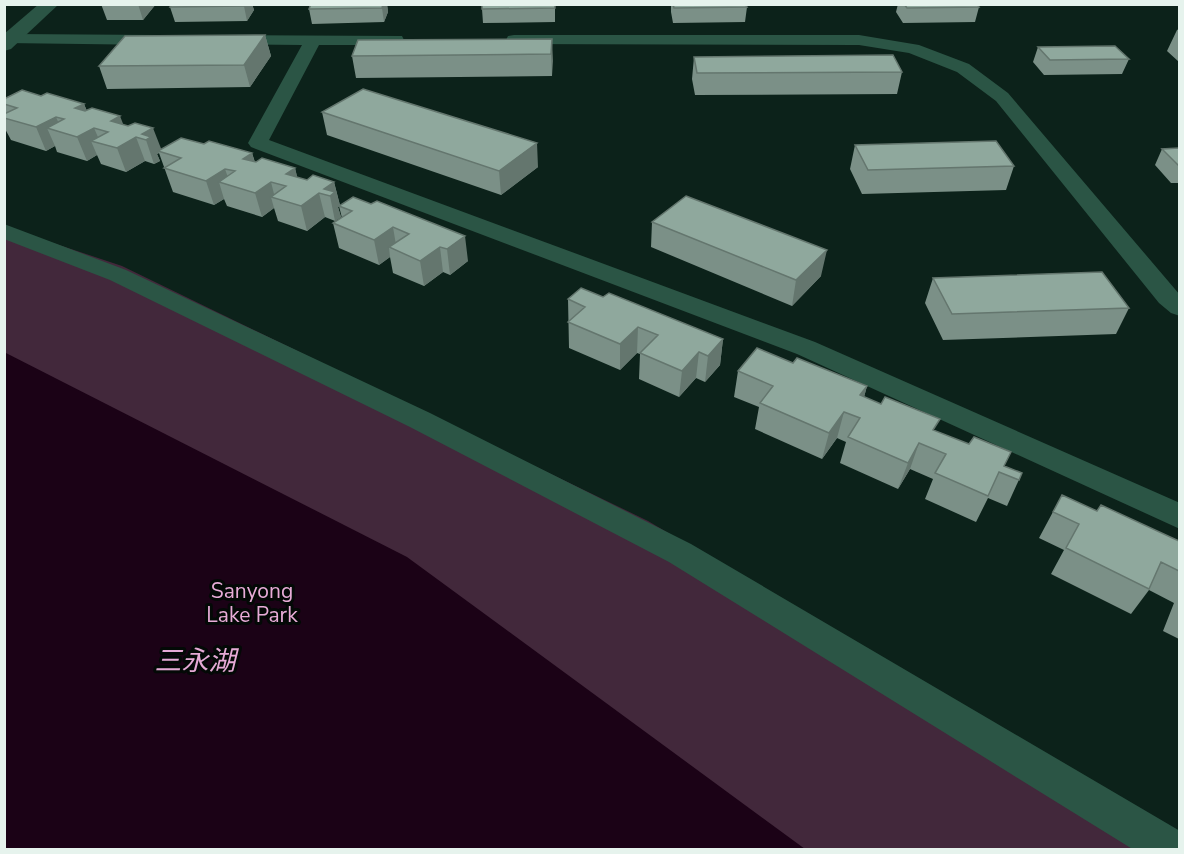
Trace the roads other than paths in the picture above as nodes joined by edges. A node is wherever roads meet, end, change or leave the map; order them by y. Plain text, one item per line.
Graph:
1 (50, 4) edge
2 (174, 40) edge
3 (208, 40) edge
4 (313, 40) junction
5 (408, 40) edge
6 (491, 40) edge
7 (8, 42) edge
8 (4, 231) edge
9 (1179, 308) edge
10 (1179, 517) edge
11 (1173, 849) edge

1 - 7 street
2 - 7 street
3 - 4 street
4 - 5 street
4 - 10 street
6 - 9 street
8 - 11 street

